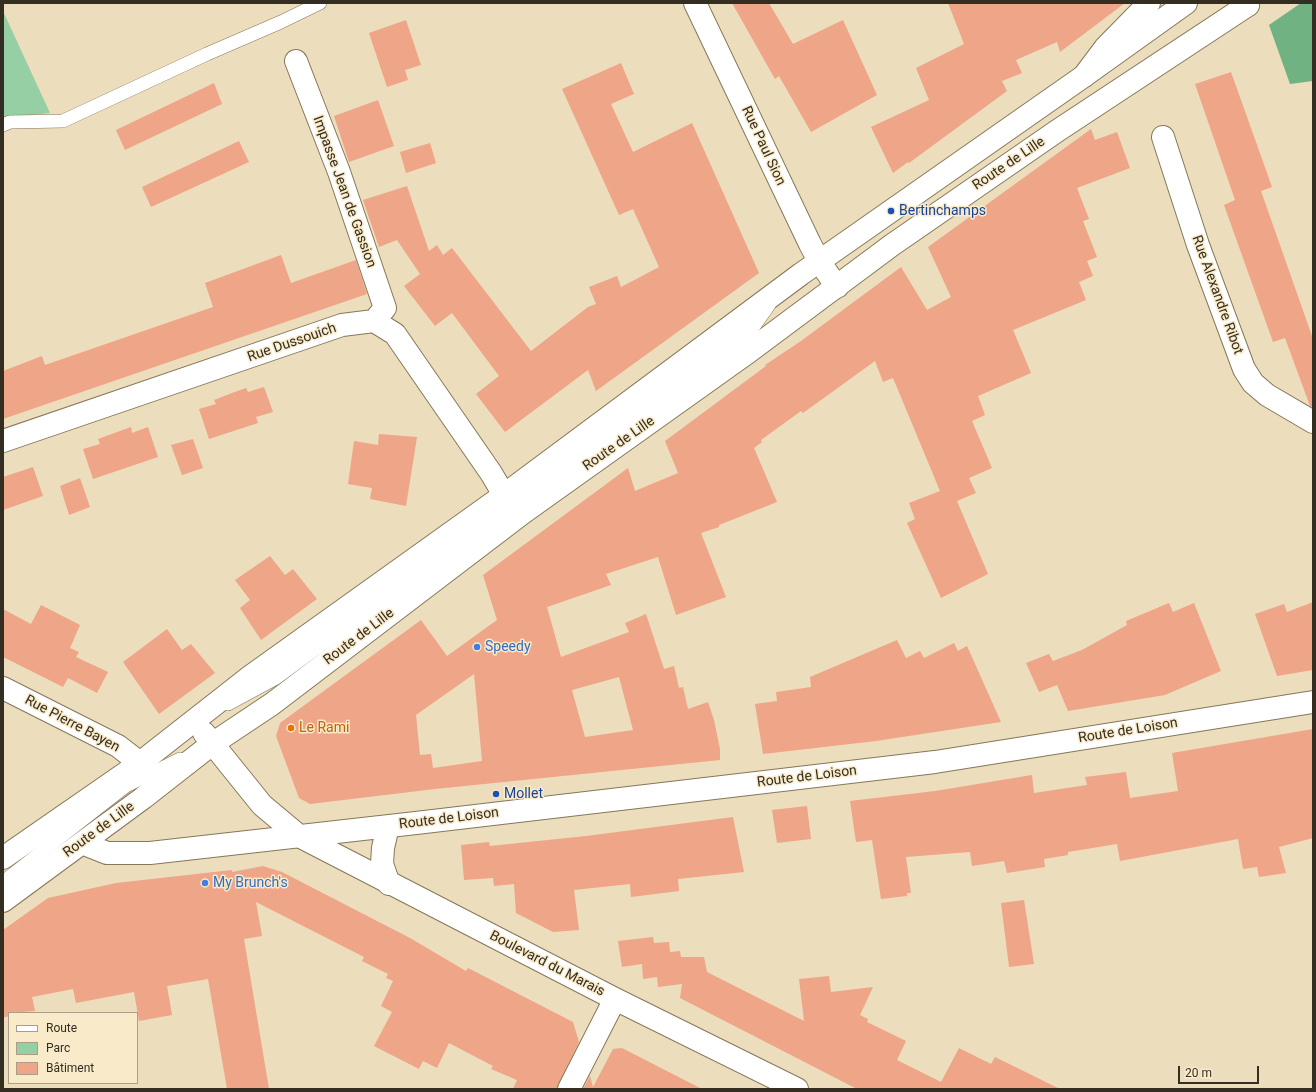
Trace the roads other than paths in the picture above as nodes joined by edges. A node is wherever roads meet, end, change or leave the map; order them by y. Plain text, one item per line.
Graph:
1 (320, 3) edge
2 (695, 3) edge
3 (1149, 3) edge
4 (1186, 3) edge
5 (1247, 4) edge
6 (296, 61) dead end
7 (1084, 76) junction
8 (3, 125) edge
9 (1163, 137) dead end
10 (819, 261) junction
11 (837, 287) junction
12 (779, 290) junction
13 (374, 321) junction
14 (1313, 422) edge
15 (3, 441) edge
16 (504, 495) junction
17 (3, 688) edge
18 (1313, 702) edge
19 (193, 721) junction
20 (212, 744) junction
21 (140, 763) junction
22 (88, 798) junction
23 (388, 826) junction
24 (81, 833) junction
25 (299, 836) junction
26 (3, 858) edge
27 (3, 882) edge
28 (389, 884) junction
29 (3, 901) edge
30 (615, 999) junction
31 (569, 1089) edge
32 (797, 1089) edge

1 - 8 lane
2 - 10 main road, Rue Paul Sion
3 - 7 main road
4 - 7 main road, Route de Lille
5 - 11 main road, Route de Lille
6 - 13 main road, Impasse Jean de Gassion
7 - 10 main road, Route de Lille
9 - 14 main road, Rue Alexandre Ribot
10 - 11 main road, Rue Paul Sion
10 - 12 main road, Route de Lille
11 - 20 main road, Route de Lille
12 - 16 main road, Route de Lille
12 - 19 lane
13 - 15 main road, Rue Dussouich
13 - 16 main road
16 - 19 main road, Route de Lille
17 - 21 main road, Rue Pierre Bayen
18 - 23 main road, Route de Loison
19 - 20 main road
19 - 21 main road, Route de Lille
20 - 24 main road, Route de Lille
20 - 25 main road
21 - 22 main road, Route de Lille
22 - 24 main road
22 - 26 main road, Route de Lille
23 - 25 main road, Route de Loison
23 - 28 main road
24 - 25 main road, Route de Loison
24 - 27 lane
24 - 29 main road, Route de Lille
25 - 28 main road, Boulevard du Marais
28 - 30 main road, Boulevard du Marais
30 - 31 main road
30 - 32 main road, Boulevard du Marais

